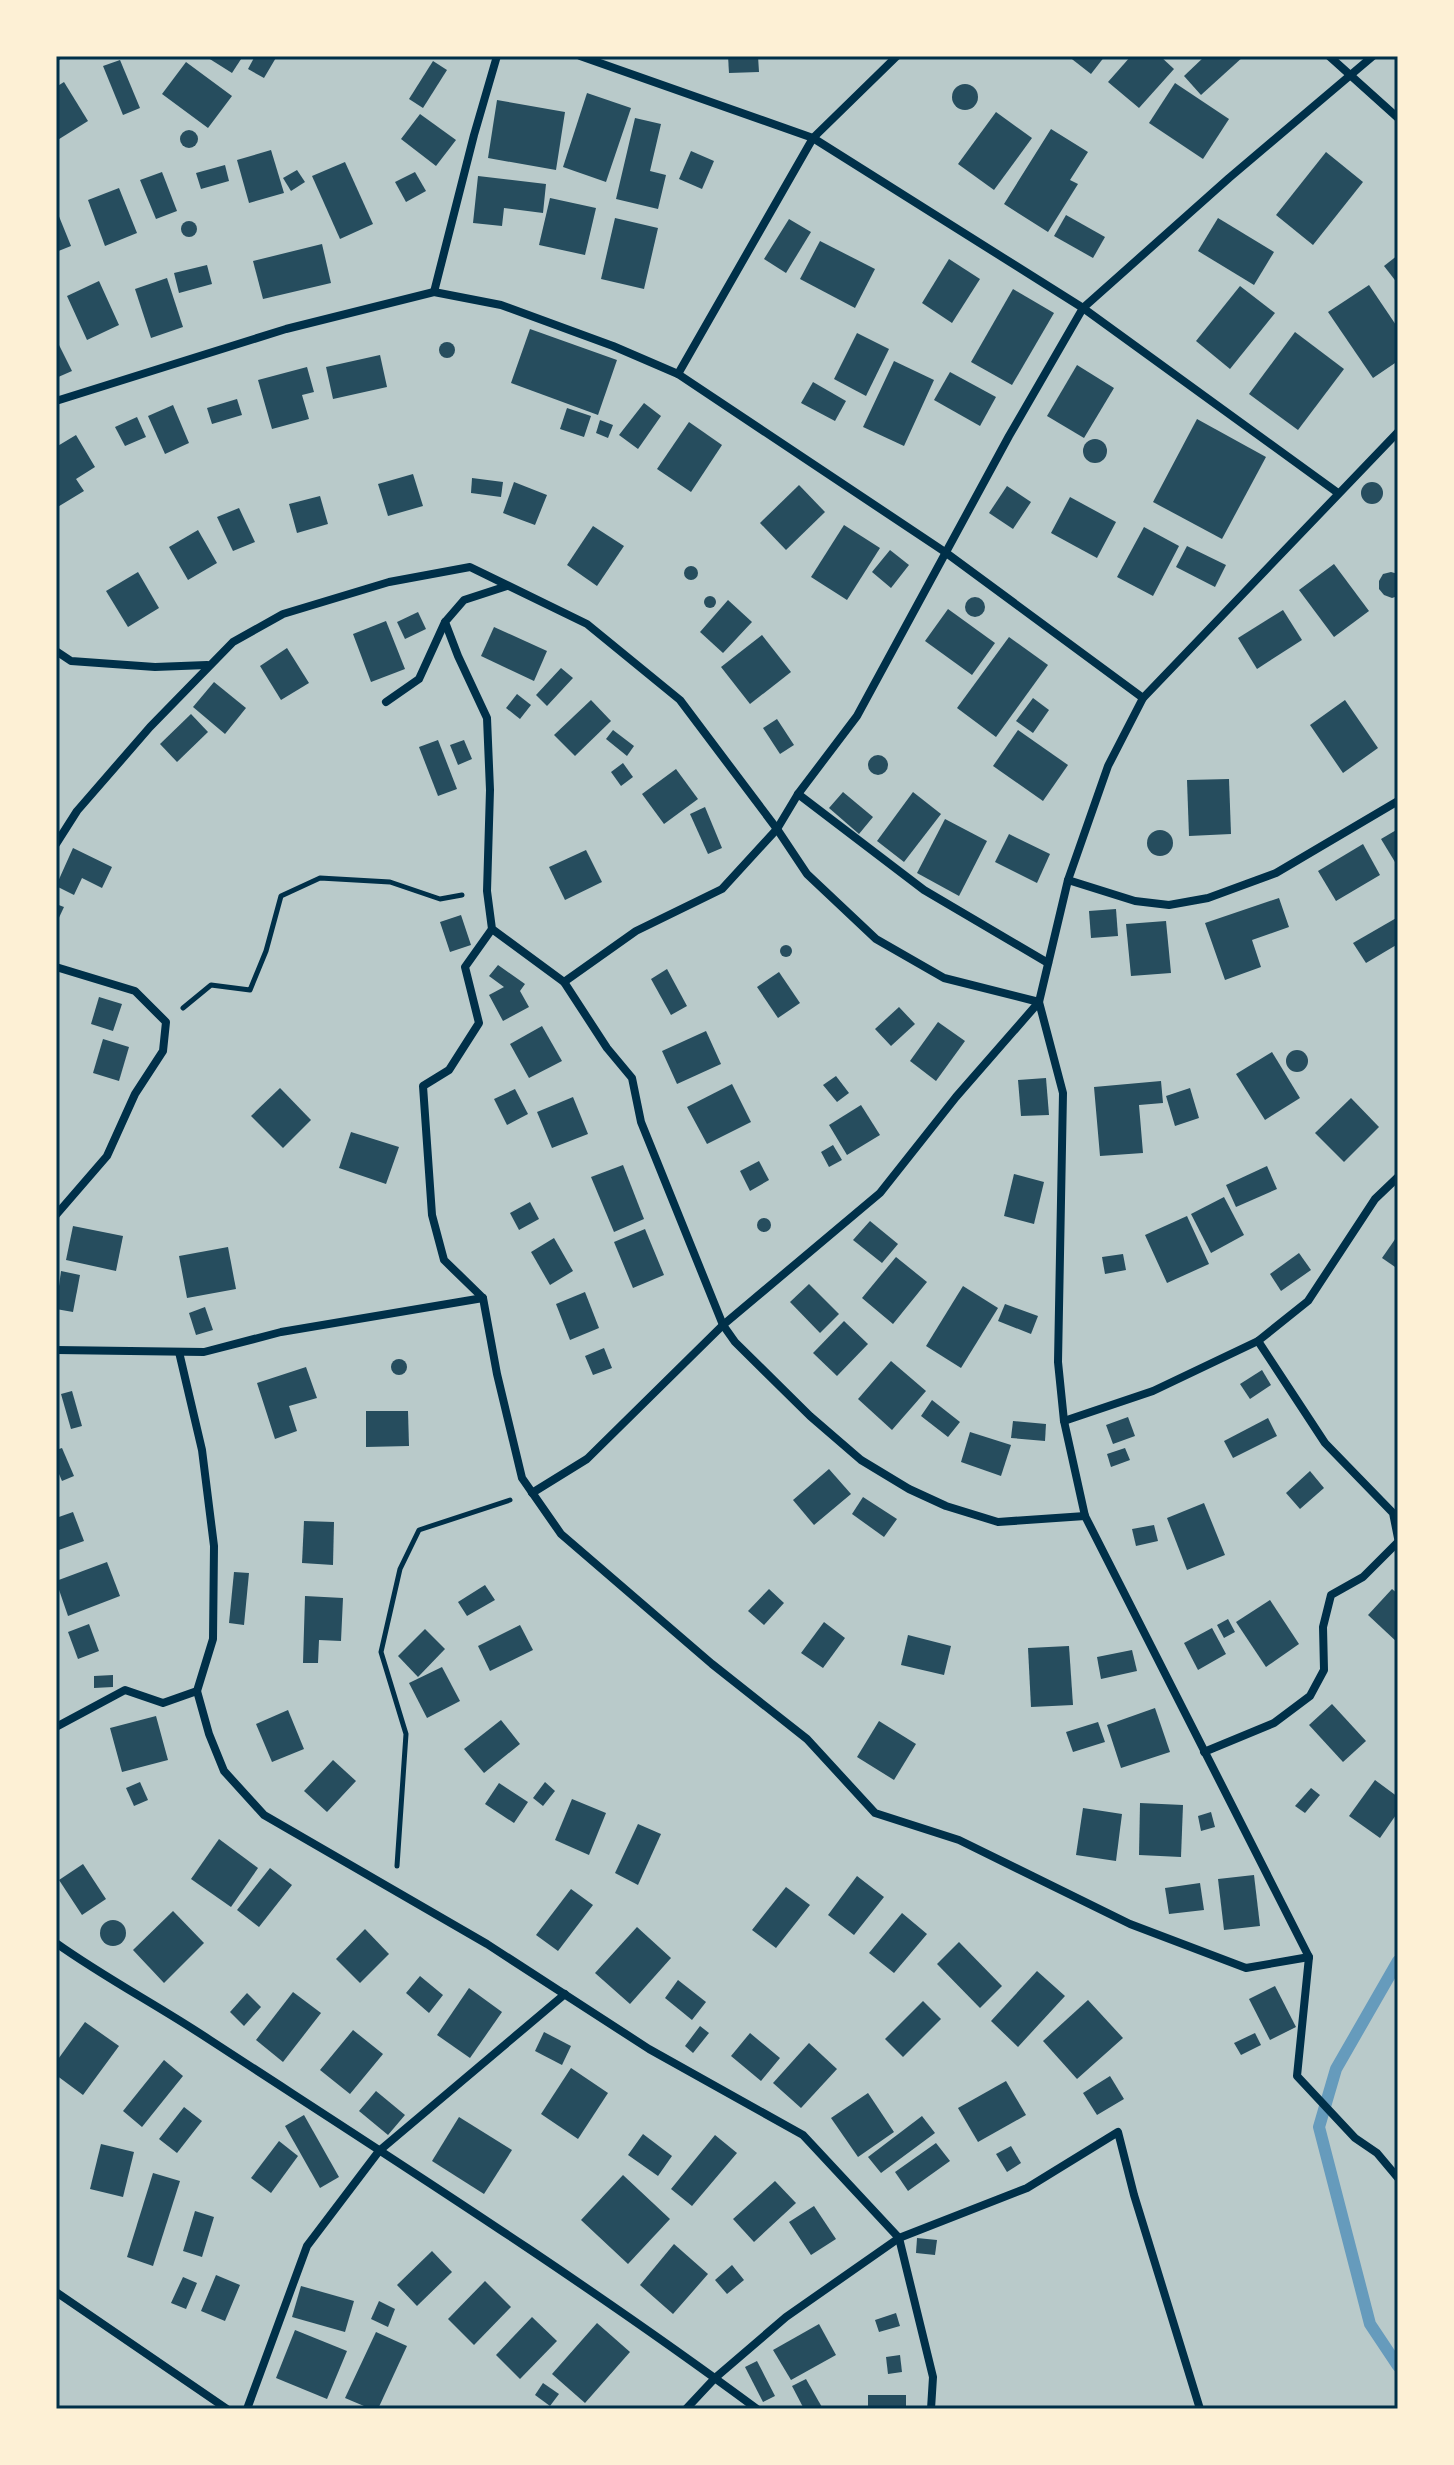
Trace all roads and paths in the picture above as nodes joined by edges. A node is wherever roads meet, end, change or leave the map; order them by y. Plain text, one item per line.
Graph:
1 (497, 56) edge
2 (580, 56) edge
3 (897, 56) edge
4 (1329, 56) edge
5 (1373, 56) edge
6 (1352, 74) junction
7 (1398, 118) edge
8 (813, 138) junction
9 (434, 292) junction
10 (1083, 308) junction
11 (678, 374) junction
12 (56, 401) edge
13 (1398, 432) edge
14 (1338, 493) junction
15 (945, 552) junction
16 (507, 586) junction
17 (445, 622) junction
18 (56, 651) edge
19 (207, 665) junction
20 (1143, 698) junction
21 (386, 702) dead end
22 (798, 794) junction
23 (1398, 801) edge
24 (777, 829) junction
25 (56, 844) edge
26 (1068, 880) junction
27 (487, 891) junction
28 (492, 929) junction
29 (1048, 963) junction
30 (56, 967) edge
31 (564, 982) junction
32 (1039, 1002) junction
33 (166, 1022) junction
34 (1398, 1177) edge
35 (56, 1215) edge
36 (483, 1298) junction
37 (723, 1325) junction
38 (1258, 1341) junction
39 (56, 1350) edge
40 (179, 1352) junction
41 (1064, 1421) junction
42 (532, 1493) junction
43 (1085, 1516) junction
44 (1398, 1540) edge
45 (197, 1691) junction
46 (56, 1727) edge
47 (1204, 1752) junction
48 (396, 1891) junction
49 (56, 1943) edge
50 (1309, 1957) junction
51 (565, 1994) junction
52 (379, 2151) junction
53 (1398, 2178) edge
54 (899, 2238) junction
55 (56, 2292) edge
56 (715, 2378) junction
57 (227, 2409) edge
58 (247, 2409) edge
59 (686, 2409) edge
60 (757, 2409) edge
61 (931, 2409) edge
62 (1200, 2409) edge

1 - 9 street
2 - 8 street
3 - 8 street
4 - 6 street
5 - 6 street
6 - 7 street
6 - 10 street
8 - 10 street
8 - 11 street
9 - 11 street
9 - 12 street
10 - 14 street
10 - 15 street
11 - 15 street
13 - 14 street
14 - 20 street
15 - 20 street
15 - 22 street
16 - 17 street
16 - 19 street
16 - 24 street
17 - 21 street
17 - 27 street
18 - 19 street
19 - 25 street
20 - 26 street
22 - 24 street
22 - 29 street
23 - 26 street
24 - 31 street
24 - 32 street
26 - 29 street
27 - 28 street
27 - 33 path
28 - 31 street
28 - 36 street
29 - 32 street
30 - 33 street
31 - 37 street
32 - 37 street
32 - 41 street
33 - 35 street
34 - 38 street
36 - 40 street
36 - 42 street
37 - 42 street
37 - 43 street
38 - 41 street
38 - 44 street
39 - 40 street
40 - 45 street
41 - 43 street
42 - 48 path
42 - 50 street
43 - 47 street
44 - 47 street
45 - 46 street
45 - 48 street
47 - 50 street
48 - 51 street
49 - 52 street
50 - 53 street
51 - 52 street
51 - 54 street
52 - 56 street
52 - 58 street
54 - 56 street
54 - 61 street
54 - 62 street
55 - 57 street
56 - 59 street
56 - 60 street

